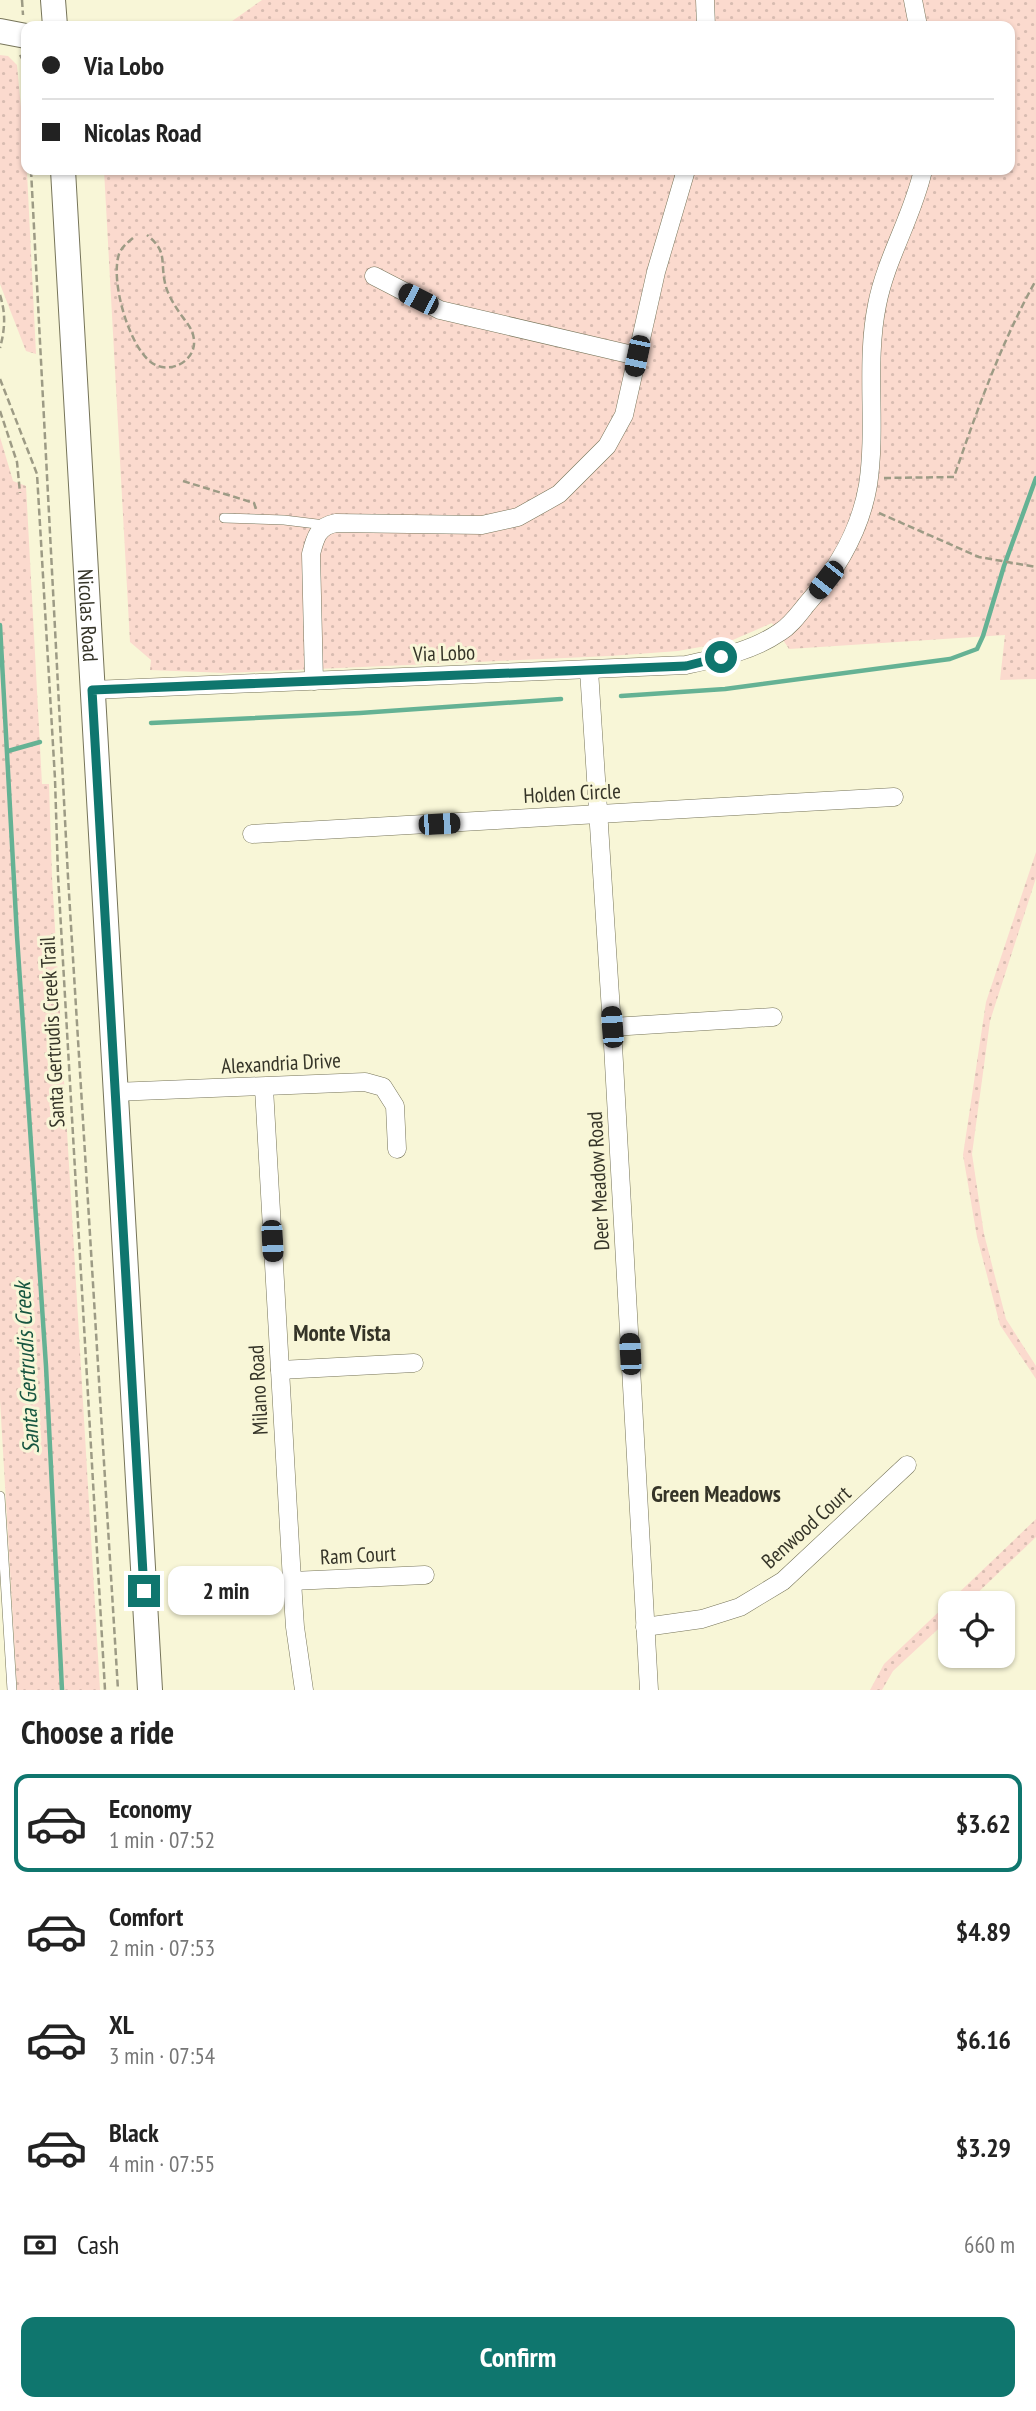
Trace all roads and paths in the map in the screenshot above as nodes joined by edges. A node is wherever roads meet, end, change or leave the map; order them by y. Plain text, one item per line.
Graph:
1 (53, 0) edge
2 (705, 0) edge
3 (913, 0) edge
4 (55, 21) edge
5 (706, 21) edge
6 (917, 21) edge
7 (0, 31) edge
8 (21, 44) edge
9 (31, 175) edge
10 (63, 175) edge
11 (685, 175) edge
12 (921, 175) edge
13 (148, 235) dead end
14 (133, 238) dead end
15 (374, 276) dead end
16 (1036, 281) edge
17 (0, 295) edge
18 (0, 348) edge
19 (637, 356) junction
20 (0, 379) edge
21 (0, 411) edge
22 (868, 476) junction
23 (183, 481) dead end
24 (20, 493) dead end
25 (863, 506) junction
26 (256, 509) dead end
27 (224, 519) dead end
28 (325, 525) junction
29 (1036, 567) edge
30 (589, 670) junction
31 (314, 681) junction
32 (92, 690) junction
33 (894, 797) dead end
34 (598, 814) junction
35 (252, 834) dead end
36 (772, 1017) dead end
37 (612, 1027) junction
38 (264, 1087) junction
39 (114, 1092) junction
40 (397, 1149) dead end
41 (414, 1363) dead end
42 (280, 1370) junction
43 (907, 1465) dead end
44 (0, 1496) edge
45 (425, 1575) dead end
46 (292, 1581) junction
47 (645, 1627) junction
48 (12, 1690) edge
49 (105, 1690) edge
50 (118, 1690) edge
51 (150, 1690) edge
52 (304, 1690) edge
53 (649, 1690) edge

1 - 4 main road
2 - 5 street
3 - 6 street
7 - 8 main road
9 - 50 path
10 - 32 main road, Nicolas Road
11 - 19 street
12 - 22 street
13 - 14 path
15 - 19 street
16 - 22 path
17 - 18 path
19 - 28 street
20 - 49 path, Santa Gertrudis Creek Trail
21 - 24 path
22 - 25 street
23 - 26 path
25 - 29 path
25 - 30 street, Via Lobo
27 - 28 lane
28 - 31 street
30 - 31 street, Via Lobo
30 - 34 street, Deer Meadow Road
31 - 32 street, Via Lobo
32 - 39 main road, Nicolas Road
33 - 34 street, Holden Circle
34 - 35 street, Holden Circle
34 - 37 street, Deer Meadow Road
36 - 37 street
37 - 47 street, Deer Meadow Road
38 - 39 street, Alexandria Drive
38 - 40 street, Alexandria Drive
38 - 42 street, Milano Road
39 - 51 main road, Nicolas Road
41 - 42 street
42 - 46 street, Milano Road
43 - 47 street, Benwood Court
44 - 48 lane
45 - 46 street, Ram Court
46 - 52 street, Milano Road
47 - 53 street, Deer Meadow Road

